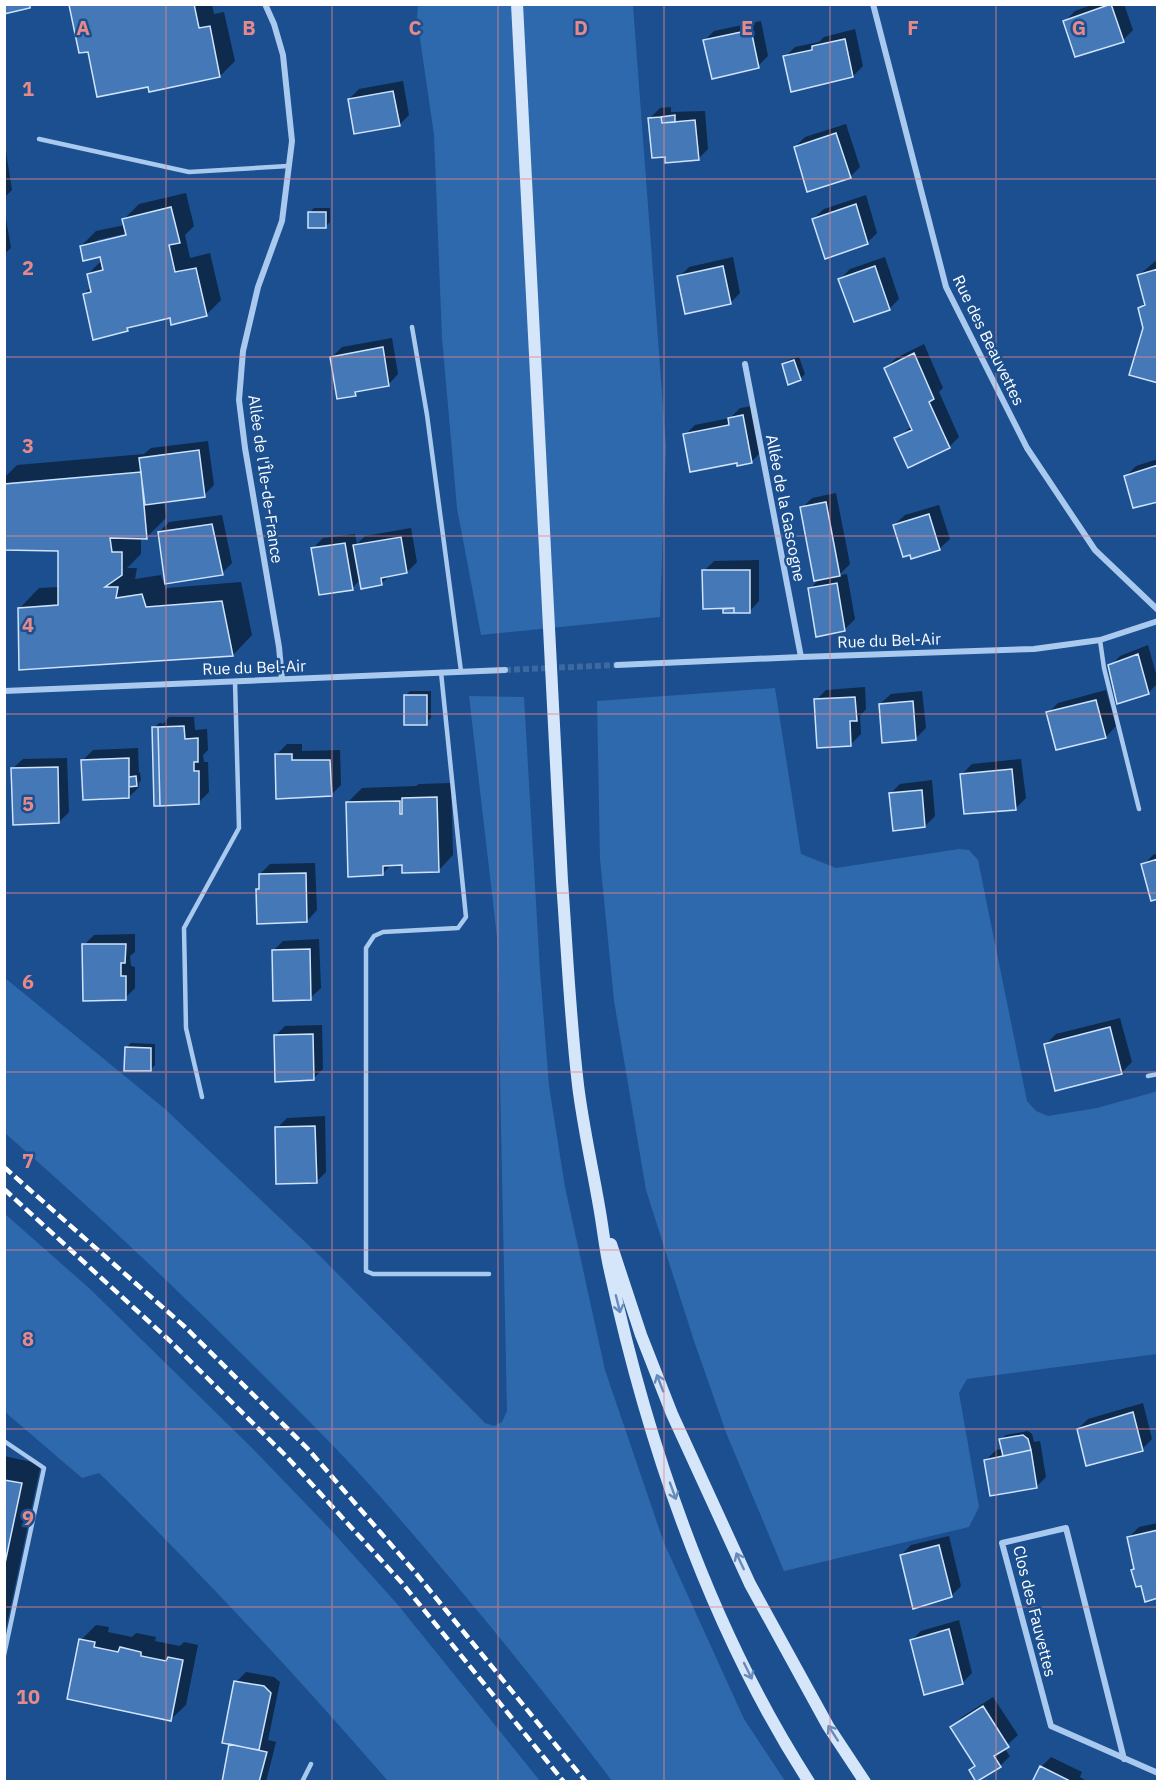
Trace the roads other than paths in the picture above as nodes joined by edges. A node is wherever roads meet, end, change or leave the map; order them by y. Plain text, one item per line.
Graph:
1 (265, 4) edge
2 (517, 4) edge
3 (873, 4) edge
4 (39, 140) dead end
5 (288, 166) junction
6 (412, 327) dead end
7 (745, 364) dead end
8 (1158, 610) edge
9 (1158, 621) edge
10 (1100, 640) junction
11 (801, 657) junction
12 (617, 665) tunnel mouth
13 (506, 670) tunnel mouth
14 (461, 671) junction
15 (441, 672) junction
16 (282, 679) junction
17 (235, 681) junction
18 (4, 691) edge
19 (1138, 809) dead end
20 (1158, 1074) edge
21 (1148, 1076) dead end
22 (202, 1097) dead end
23 (599, 1206) junction
24 (489, 1274) dead end
25 (4, 1441) edge
26 (4, 1655) edge
27 (1124, 1759) junction
28 (311, 1764) dead end
29 (1158, 1773) edge
30 (302, 1782) edge
31 (809, 1782) edge
32 (865, 1782) edge

1 - 5 street, Allée de l'Île-de-France
2 - 23 main road
3 - 8 street, Rue des Beauvettes
4 - 5 lane
5 - 16 street, Allée de l'Île-de-France
6 - 14 lane
7 - 11 street, Allée de la Gascogne
9 - 10 street, Rue du Bel-Air
10 - 11 street, Rue du Bel-Air
10 - 19 lane
11 - 12 street, Rue du Bel-Air
13 - 14 street, Rue du Bel-Air
14 - 15 street, Rue du Bel-Air
15 - 16 street, Rue du Bel-Air
15 - 24 lane
16 - 17 street, Rue du Bel-Air
17 - 18 street, Rue du Bel-Air
17 - 22 lane
20 - 21 lane
23 -> 31 main road
32 -> 23 main road
25 - 26 lane
27 - 27 street, Clos des Fauvettes
27 - 29 street, Clos des Fauvettes
28 - 30 lane

